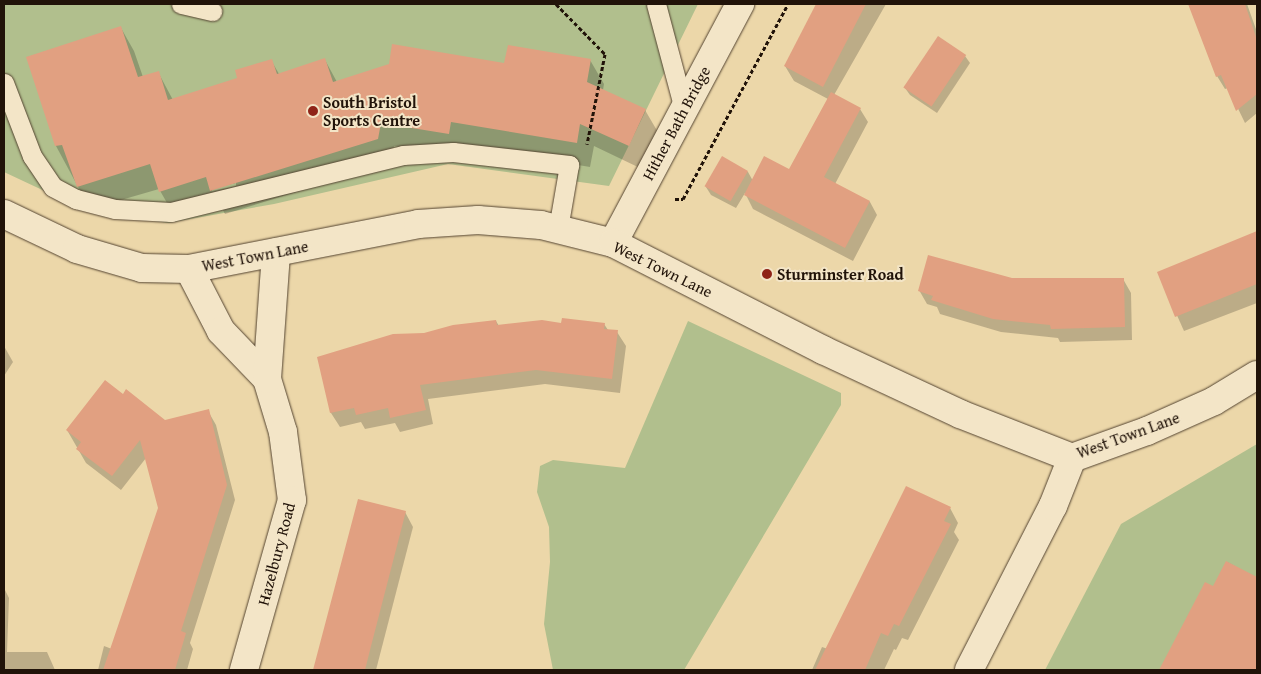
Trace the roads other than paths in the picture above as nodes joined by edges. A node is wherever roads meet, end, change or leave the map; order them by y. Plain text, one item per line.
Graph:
1 (181, 4) edge
2 (656, 4) edge
3 (740, 4) edge
4 (212, 11) dead end
5 (4, 83) edge
6 (684, 109) junction
7 (4, 214) edge
8 (558, 229) junction
9 (613, 243) junction
10 (276, 252) junction
11 (189, 269) junction
12 (1257, 375) edge
13 (267, 379) junction
14 (1072, 458) junction
15 (244, 670) edge
16 (969, 670) edge

1 - 4 lane
2 - 6 lane
3 - 6 main road, Hither Bath Bridge
5 - 8 lane
6 - 9 main road, Hither Bath Bridge
7 - 11 main road, West Town Lane
8 - 9 main road, West Town Lane
8 - 10 main road, West Town Lane
9 - 14 main road, West Town Lane
10 - 11 main road, West Town Lane
10 - 13 main road, Hazelbury Road
11 - 13 main road, Hazelbury Road
12 - 14 main road, West Town Lane
13 - 15 main road, Hazelbury Road
14 - 16 main road

